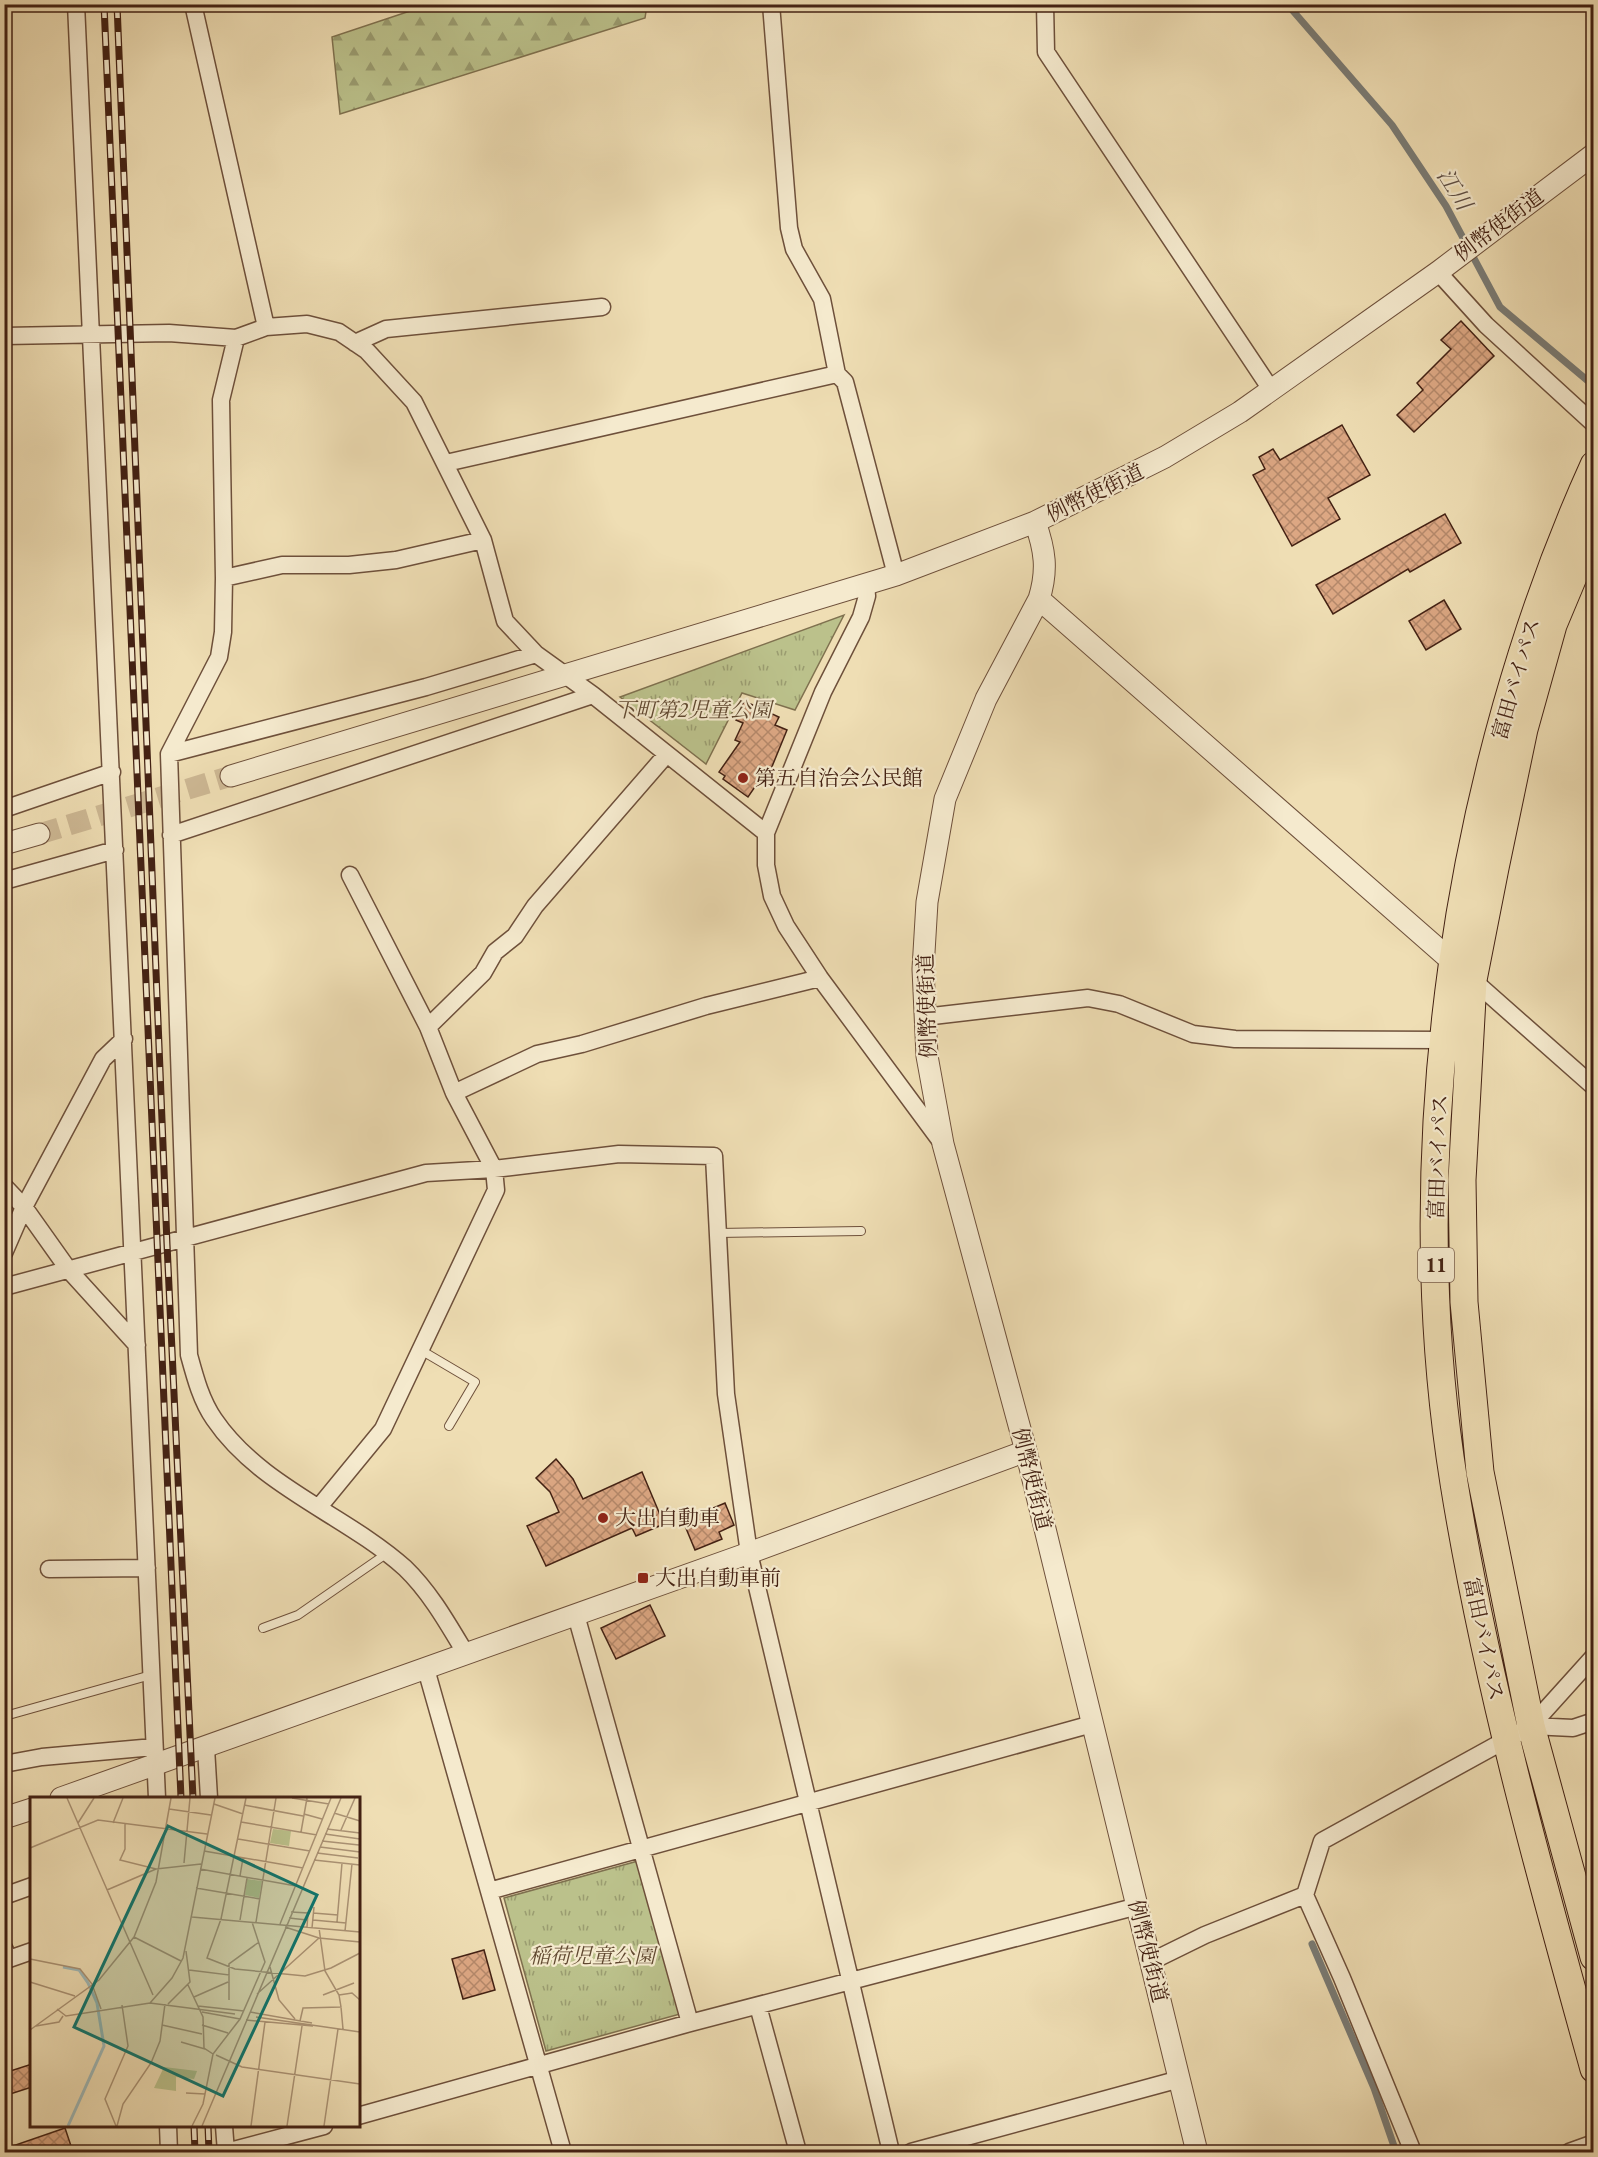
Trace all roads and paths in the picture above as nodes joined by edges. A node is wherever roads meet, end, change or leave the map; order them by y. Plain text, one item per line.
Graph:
1 (76, 4) edge
2 (194, 4) edge
3 (771, 4) edge
4 (1045, 4) edge
5 (1593, 154) edge
6 (1438, 272) junction
7 (602, 307) dead end
8 (266, 327) junction
9 (92, 333) junction
10 (4, 336) edge
11 (236, 338) junction
12 (355, 343) junction
13 (837, 374) junction
14 (1272, 391) junction
15 (1593, 424) edge
16 (446, 463) junction
17 (1593, 465) edge
18 (1035, 522) junction
19 (1593, 527) edge
20 (483, 540) junction
21 (896, 575) junction
22 (224, 578) junction
23 (866, 584) junction
24 (1039, 599) junction
25 (536, 654) junction
26 (563, 674) junction
27 (593, 695) junction
28 (169, 754) junction
29 (666, 755) junction
30 (112, 772) junction
31 (231, 776) tunnel mouth
32 (4, 809) edge
33 (766, 833) junction
34 (39, 834) tunnel mouth
35 (171, 835) junction
36 (4, 844) edge
37 (115, 850) junction
38 (350, 875) dead end
39 (4, 881) edge
40 (1452, 962) junction
41 (820, 978) junction
42 (1473, 980) junction
43 (924, 1017) junction
44 (428, 1027) junction
45 (124, 1039) junction
46 (1442, 1040) junction
47 (1593, 1087) edge
48 (454, 1093) junction
49 (943, 1144) junction
50 (494, 1169) junction
51 (4, 1186) edge
52 (24, 1207) junction
53 (861, 1231) dead end
54 (718, 1233) junction
55 (184, 1239) junction
56 (4, 1253) edge
57 (133, 1253) junction
58 (68, 1269) junction
59 (4, 1287) edge
60 (137, 1345) junction
61 (419, 1349) junction
62 (449, 1426) dead end
63 (1026, 1451) junction
64 (319, 1507) junction
65 (749, 1553) junction
66 (386, 1554) junction
67 (147, 1568) junction
68 (49, 1569) dead end
69 (576, 1615) junction
70 (263, 1628) dead end
71 (466, 1654) junction
72 (1593, 1656) edge
73 (426, 1669) junction
74 (152, 1675) junction
75 (5, 1716) edge
76 (1593, 1721) edge
77 (1092, 1724) junction
78 (1531, 1726) junction
79 (1505, 1740) junction
80 (206, 1748) junction
81 (155, 1756) junction
82 (4, 1764) edge
83 (63, 1797) edge
84 (157, 1797) edge
85 (209, 1797) edge
86 (809, 1804) junction
87 (30, 1810) edge
88 (4, 1818) edge
89 (643, 1850) junction
90 (30, 1887) edge
91 (489, 1891) junction
92 (1305, 1895) junction
93 (4, 1896) edge
94 (1138, 1906) junction
95 (4, 1948) edge
96 (30, 1952) edge
97 (1593, 1957) edge
98 (1150, 1962) junction
99 (852, 1981) junction
100 (758, 2006) junction
101 (690, 2024) junction
102 (540, 2067) junction
103 (1593, 2069) edge
104 (1180, 2079) junction
105 (360, 2115) edge
106 (168, 2127) edge
107 (224, 2127) edge
108 (320, 2127) edge
109 (1593, 2144) edge
110 (169, 2152) edge
111 (226, 2152) edge
112 (563, 2152) edge
113 (798, 2152) edge
114 (891, 2152) edge
115 (911, 2152) edge
116 (1197, 2152) edge
117 (1413, 2152) edge
118 (1569, 2152) edge

1 - 9 street
2 - 8 street
3 - 13 street
4 - 14 street
5 - 6 street, 例幣使街道
6 - 14 street, 例幣使街道
6 - 15 street
7 - 12 street
8 - 11 street
8 - 12 street
9 - 10 street
9 - 11 street
9 - 30 street
11 - 22 street
12 - 16 street
13 - 16 street
13 - 21 street
14 - 18 street, 例幣使街道
16 - 20 street
17 - 40 main road, 富田バイパス / 11
18 - 21 street
18 - 24 street, 例幣使街道
19 - 42 main road, 富田バイパス / 11
20 - 22 street
20 - 25 street
21 - 23 street
22 - 28 street
23 - 26 street
23 - 33 street
24 - 40 street
24 - 43 street, 例幣使街道
25 - 26 street
25 - 28 street
26 - 27 street
26 - 31 street
27 - 29 street
27 - 35 street
28 - 35 street
29 - 33 street
29 - 44 street
30 - 32 street
30 - 37 street
33 - 41 street
34 - 36 street
35 - 55 street
37 - 39 street
37 - 45 street
38 - 44 street
40 - 42 street
40 - 46 main road, 富田バイパス / 11
41 - 48 street
41 - 49 street
42 - 47 street
42 - 78 main road, 富田バイパス / 11
43 - 46 street
43 - 49 street, 例幣使街道
44 - 48 street
45 - 52 street
45 - 57 street
46 - 79 main road, 富田バイパス / 11
48 - 50 street
49 - 63 street, 例幣使街道
50 - 54 street
50 - 55 street
50 - 61 street
51 - 52 street
52 - 56 street
52 - 58 street
53 - 54 lane
54 - 65 street
55 - 57 street
55 - 64 street
57 - 58 street
57 - 60 street
58 - 59 street
58 - 60 street
60 - 67 street
61 - 62 lane
61 - 64 street
63 - 65 street
63 - 77 street, 例幣使街道
64 - 66 street
65 - 69 street
65 - 86 street
66 - 70 lane
66 - 71 street
67 - 68 street
67 - 74 street
69 - 71 street
69 - 89 street
71 - 73 street
72 - 78 street
73 - 80 street
73 - 91 street
74 - 75 lane
74 - 81 street
76 - 78 street
77 - 86 street
77 - 94 street, 例幣使街道
78 - 79 street
78 - 97 main road, 富田バイパス / 11
79 - 92 street
79 - 103 main road, 富田バイパス / 11
80 - 81 street
80 - 85 street
81 - 82 street
81 - 83 street
81 - 84 street
86 - 89 street
86 - 99 street
87 - 88 street
89 - 91 street
89 - 101 street
90 - 93 street
91 - 102 street
92 - 98 street
92 - 117 street
94 - 98 street, 例幣使街道
94 - 99 street
95 - 96 street
98 - 104 street, 例幣使街道
99 - 100 street
99 - 114 street
100 - 101 street
100 - 113 street
101 - 102 street
102 - 105 street
102 - 112 street
104 - 115 street
104 - 116 street, 例幣使街道
106 - 110 street
107 - 111 street
108 - 111 street
109 - 118 street

